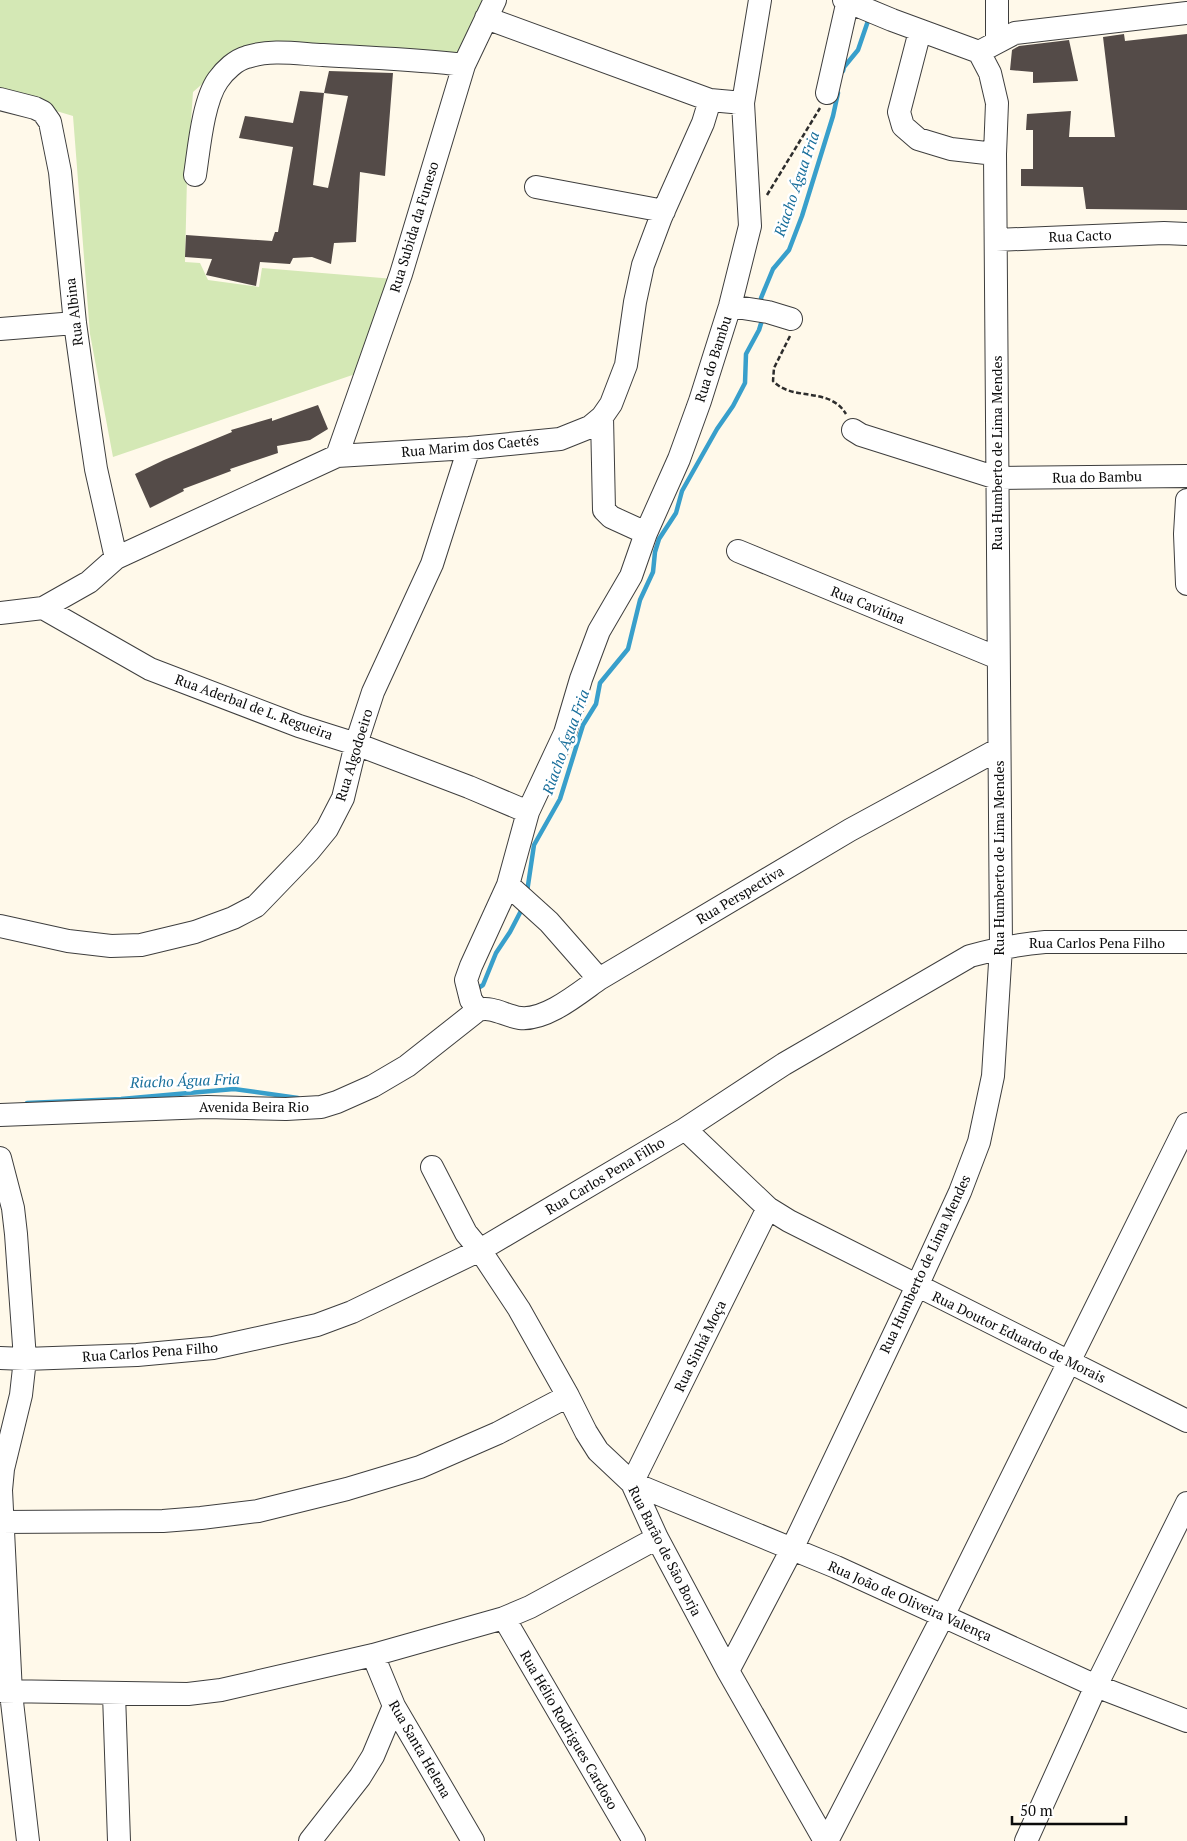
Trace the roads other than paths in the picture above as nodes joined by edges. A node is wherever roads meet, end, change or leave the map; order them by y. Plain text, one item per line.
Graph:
1 (760, 0) edge
2 (997, 0) edge
3 (848, 1) edge
4 (491, 9) edge
5 (1177, 10) edge
6 (920, 31) junction
7 (988, 47) junction
8 (464, 64) junction
9 (827, 93) road end
10 (0, 99) edge
11 (710, 100) junction
12 (743, 103) junction
13 (995, 154) junction
14 (195, 175) dead end
15 (536, 187) dead end
16 (664, 212) junction
17 (1187, 234) edge
18 (996, 240) junction
19 (730, 306) junction
20 (791, 319) road end
21 (75, 323) junction
22 (0, 328) edge
23 (602, 416) junction
24 (853, 430) road end
25 (470, 448) junction
26 (338, 456) junction
27 (1187, 476) edge
28 (997, 478) junction
29 (1187, 500) edge
30 (646, 534) junction
31 (738, 551) dead end
32 (116, 558) junction
33 (1187, 584) edge
34 (43, 608) junction
35 (0, 613) edge
36 (998, 658) junction
37 (356, 744) junction
38 (999, 749) junction
39 (528, 812) junction
40 (511, 887) junction
41 (0, 926) edge
42 (1187, 942) edge
43 (1001, 947) junction
44 (599, 979) junction
45 (472, 997) junction
46 (0, 1115) edge
47 (1187, 1124) edge
48 (685, 1129) junction
49 (0, 1158) edge
50 (432, 1167) dead end
51 (4, 1186) edge
52 (768, 1208) junction
53 (480, 1250) junction
54 (917, 1286) junction
55 (0, 1358) edge
56 (25, 1359) junction
57 (1070, 1362) junction
58 (568, 1396) junction
59 (1187, 1421) edge
60 (632, 1483) junction
61 (1187, 1503) edge
62 (1, 1522) edge
63 (657, 1538) junction
64 (792, 1549) junction
65 (943, 1616) junction
66 (504, 1618) junction
67 (373, 1655) junction
68 (728, 1671) junction
69 (1096, 1686) junction
70 (6, 1692) edge
71 (114, 1694) junction
72 (394, 1706) junction
73 (1187, 1721) edge
74 (28, 1841) edge
75 (119, 1841) edge
76 (310, 1841) edge
77 (473, 1841) edge
78 (634, 1841) edge
79 (826, 1841) edge
80 (1026, 1841) edge

1 - 12 street
2 - 7 street, Rua Humberto de Lima Mendes
3 - 6 street
3 - 9 street
4 - 8 street, Rua Subida da Funeso
4 - 11 street
5 - 7 street
6 - 7 street
6 - 13 street
7 - 13 street, Rua Humberto de Lima Mendes
8 - 14 street
8 - 26 street, Rua Subida da Funeso
10 - 21 street, Rua Albina
11 - 12 street
11 - 16 street, Rua Marim dos Caetés
12 - 19 street
13 - 18 street, Rua Humberto de Lima Mendes
15 - 16 street
16 - 23 street, Rua Marim dos Caetés
17 - 18 street, Rua Cacto
18 - 28 street, Rua Humberto de Lima Mendes
19 - 20 street, Rua do Bambu
19 - 30 street, Rua do Bambu
21 - 22 street
21 - 32 street, Rua Albina
23 - 25 street, Rua Marim dos Caetés
23 - 30 street
24 - 28 street, Rua do Bambu
25 - 26 street, Rua Marim dos Caetés
25 - 37 street, Rua Algodoeiro
26 - 32 street, Rua Marim dos Caetés
27 - 28 street, Rua do Bambu
28 - 36 street, Rua Humberto de Lima Mendes
29 - 33 street
30 - 39 street, Rua do Bambu
31 - 36 street, Rua Caviúna
32 - 34 street, Rua Marim dos Caetés
34 - 35 street, Rua Marim dos Caetés
34 - 37 street, Rua Aderbal de L. Regueira
36 - 38 street, Rua Humberto de Lima Mendes
37 - 39 street, Rua Aderbal de L. Regueira
37 - 41 street, Rua Algodoeiro
38 - 43 street, Rua Humberto de Lima Mendes
38 - 44 street, Rua Perspectiva
39 - 40 street, Avenida Beira Rio
40 - 44 street
40 - 45 street, Avenida Beira Rio
42 - 43 street, Rua Carlos Pena Filho
43 - 48 street, Rua Carlos Pena Filho
43 - 54 street, Rua Humberto de Lima Mendes
44 - 45 street, Rua Perspectiva
45 - 46 street, Avenida Beira Rio
47 - 57 street
48 - 52 street, Rua Doutor Eduardo de Morais
48 - 53 street, Rua Carlos Pena Filho
49 - 51 street
50 - 53 street, Rua Barão de São Borja
51 - 56 street
52 - 54 street, Rua Doutor Eduardo de Morais
52 - 60 street, Rua Sinhá Moça
53 - 56 street, Rua Carlos Pena Filho
53 - 58 street, Rua Barão de São Borja
54 - 57 street, Rua Doutor Eduardo de Morais
54 - 64 street, Rua Humberto de Lima Mendes
55 - 56 street, Rua Carlos Pena Filho
56 - 62 street
57 - 59 street, Rua Doutor Eduardo de Morais
57 - 65 street
58 - 60 street, Rua Barão de São Borja
58 - 62 street
60 - 63 street, Rua Barão de São Borja
60 - 64 street, Rua João de Oliveira Valença
61 - 69 street
62 - 70 street
63 - 66 street
63 - 68 street, Rua Barão de São Borja
64 - 65 street, Rua João de Oliveira Valença
64 - 68 street, Rua Humberto de Lima Mendes
65 - 69 street, Rua João de Oliveira Valença
65 - 79 street
66 - 67 street
66 - 78 street, Rua Hélio Rodrigues Cardoso
67 - 71 street
67 - 72 street, Rua Santa Helena
68 - 79 street, Rua Barão de São Borja
69 - 73 street, Rua João de Oliveira Valença
69 - 80 street
70 - 71 street
70 - 74 street
71 - 75 street
72 - 76 street
72 - 77 street, Rua Santa Helena

